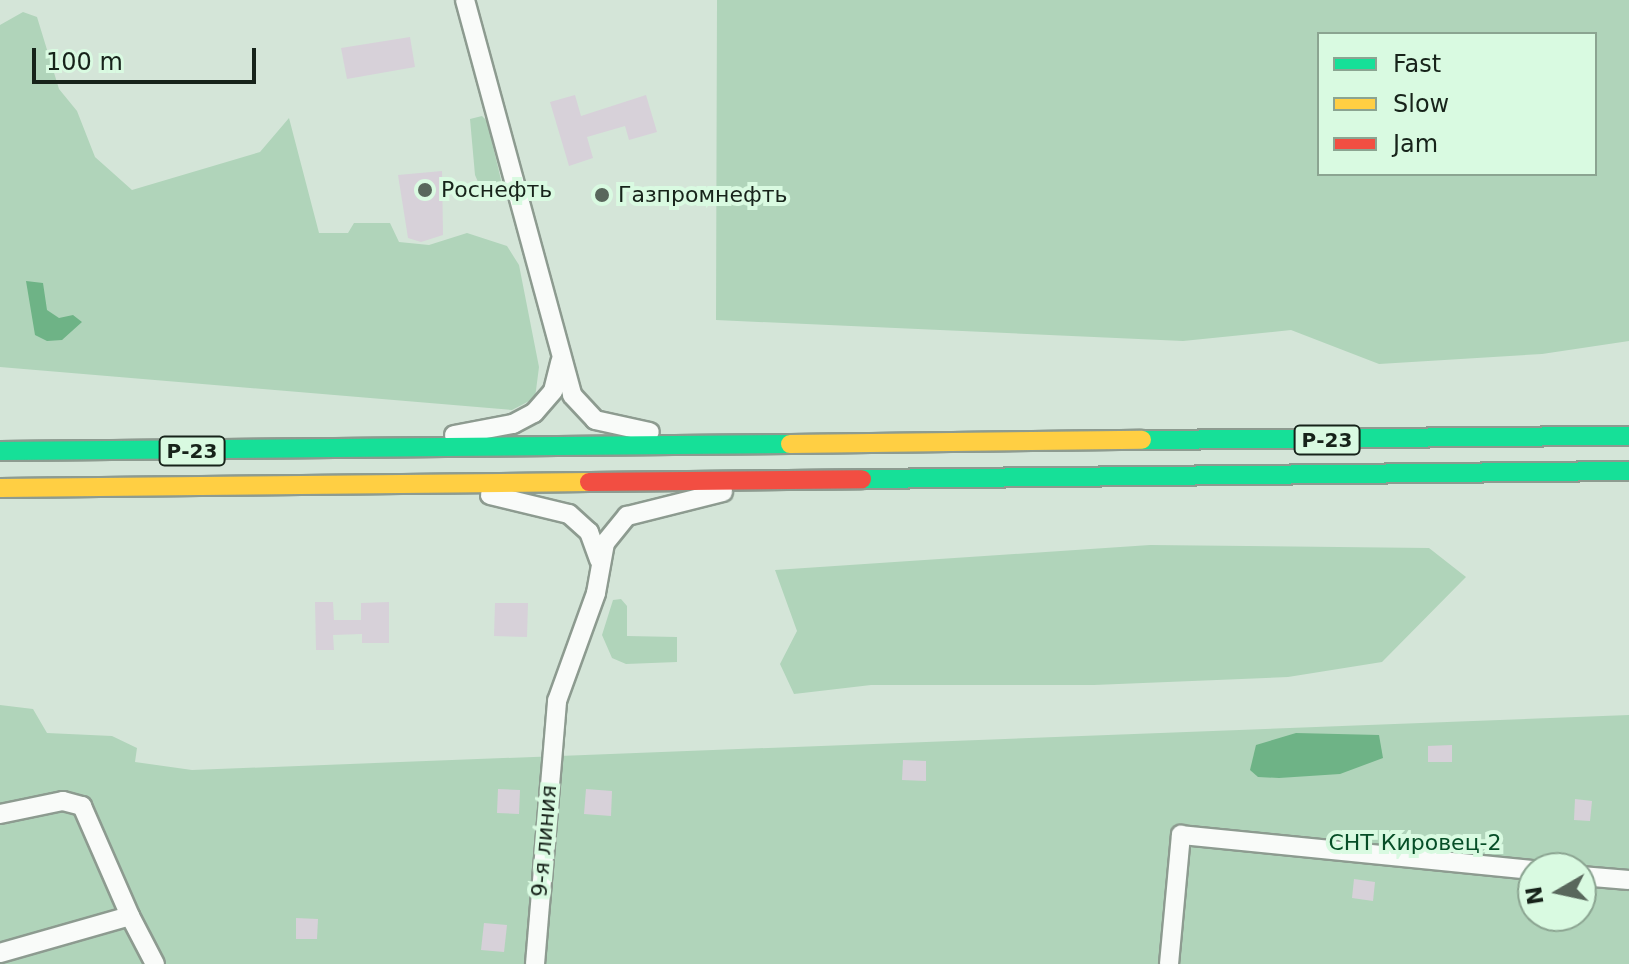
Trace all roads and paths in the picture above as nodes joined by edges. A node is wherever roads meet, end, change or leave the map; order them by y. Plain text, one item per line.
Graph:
1 (465, 0) edge
2 (561, 360) junction
3 (1629, 436) edge
4 (734, 446) junction
5 (385, 448) junction
6 (0, 451) edge
7 (1629, 471) edge
8 (765, 482) junction
9 (442, 486) junction
10 (0, 488) edge
11 (601, 570) junction
12 (0, 814) edge
13 (1517, 868) edge
14 (1597, 877) edge
15 (1629, 880) edge
16 (130, 916) junction
17 (0, 953) edge
18 (155, 964) edge
19 (535, 964) edge
20 (1169, 964) edge

1 - 2 street
2 - 4 street
2 - 5 street
3 - 4 highway, Р-23
4 - 5 highway, Р-23
5 - 6 highway, Р-23
7 - 8 highway, Р-23
8 - 9 highway, Р-23
8 - 11 street, 9-я линия
9 - 10 highway, Р-23
9 - 11 street
11 - 19 street, 9-я линия
12 - 16 street
13 - 20 street
14 - 15 street
16 - 17 street
16 - 18 street

